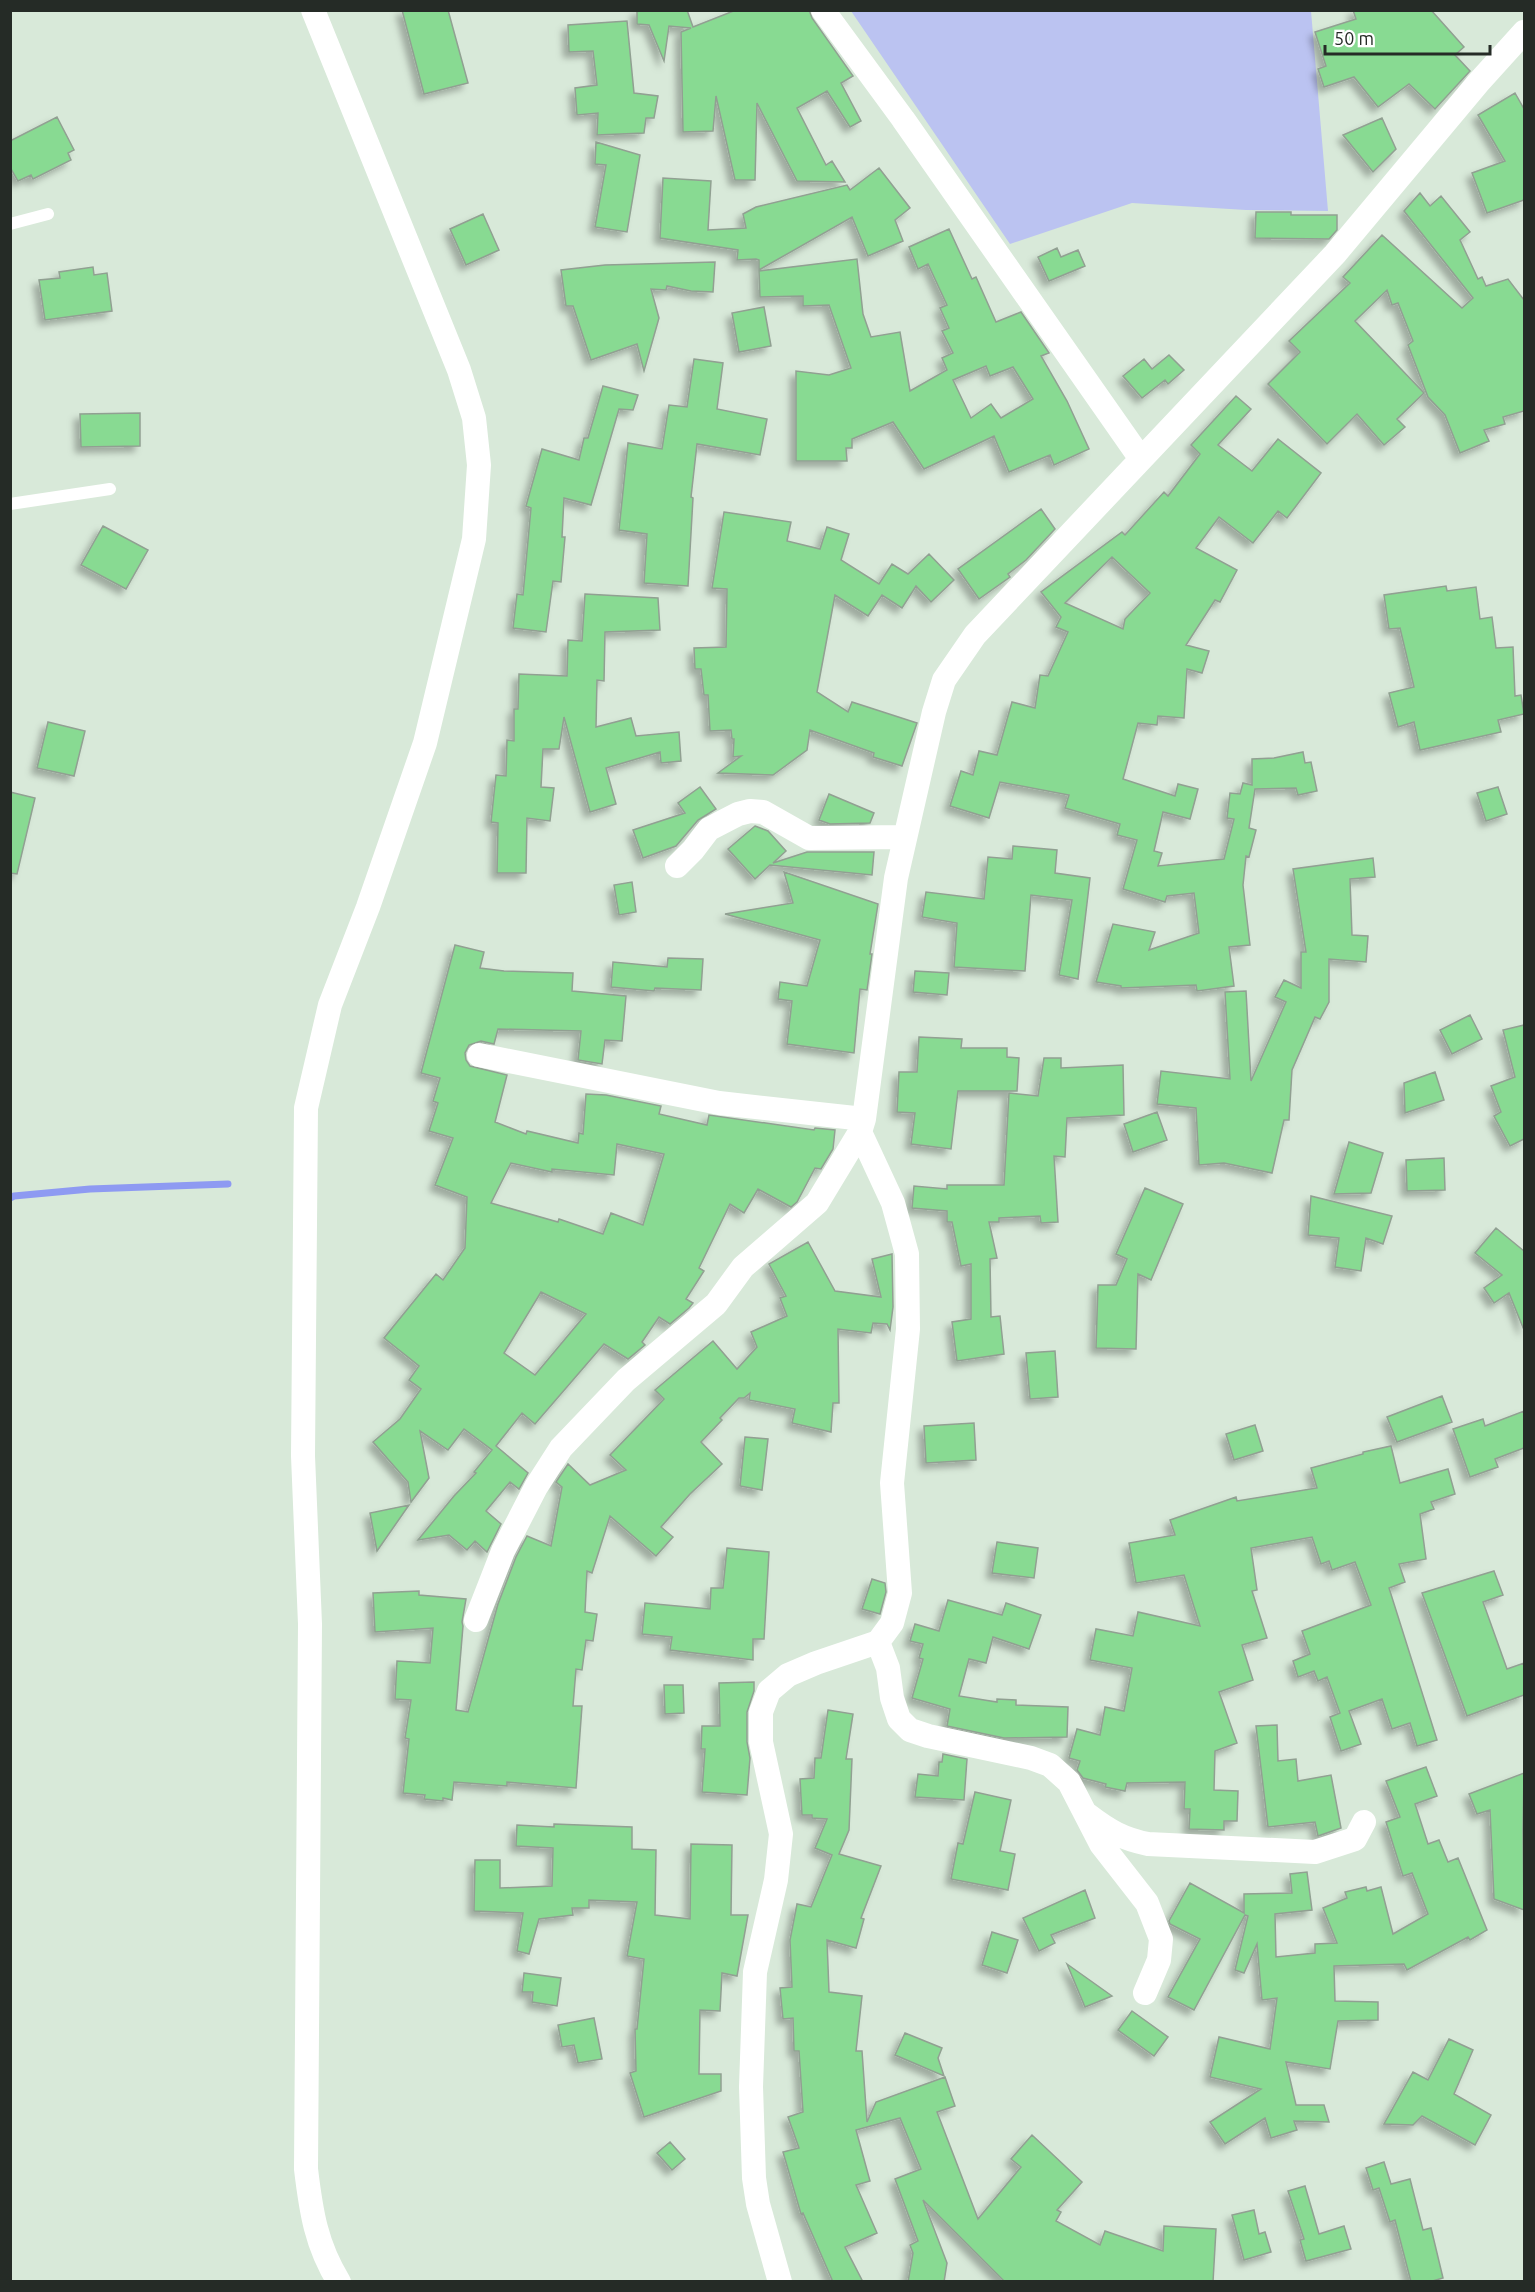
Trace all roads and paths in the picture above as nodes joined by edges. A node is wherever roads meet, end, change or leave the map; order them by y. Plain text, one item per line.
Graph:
1 (313, 10) edge
2 (823, 10) edge
3 (1524, 32) edge
4 (48, 214) dead end
5 (10, 224) edge
6 (1141, 459) junction
7 (110, 489) dead end
8 (10, 504) edge
9 (905, 837) junction
10 (677, 866) dead end
11 (480, 1055) dead end
12 (862, 1125) junction
13 (476, 1620) dead end
14 (878, 1642) junction
15 (1082, 1810) junction
16 (1364, 1822) dead end
17 (1145, 1993) dead end
18 (339, 2282) edge
19 (780, 2282) edge

1 - 18 street
2 - 6 street
3 - 6 street
4 - 5 lane
6 - 9 street
7 - 8 lane
9 - 10 street
9 - 12 street
11 - 12 street
12 - 13 street
12 - 14 street
14 - 15 street
14 - 19 street
15 - 16 street
15 - 17 street

